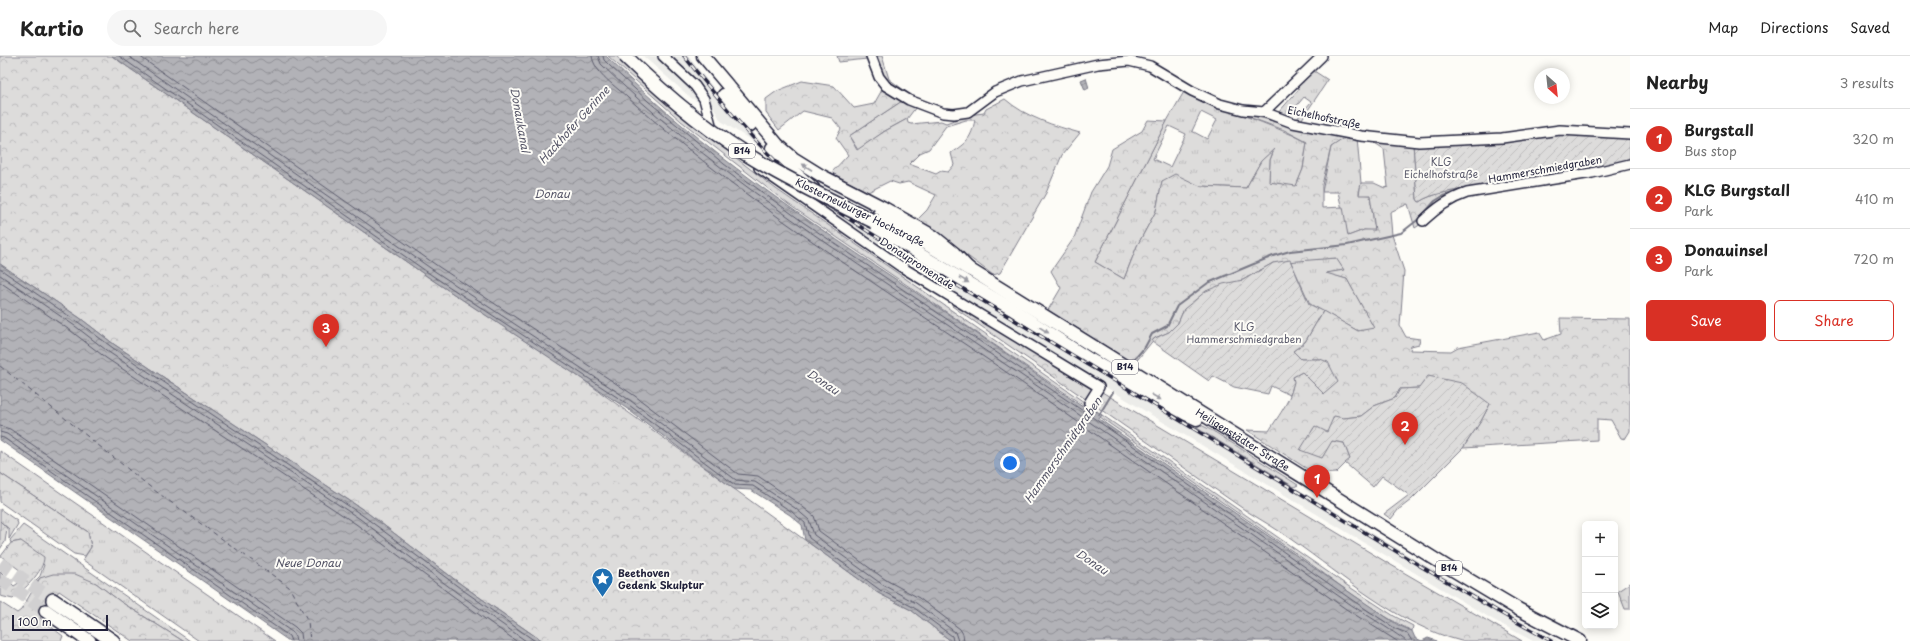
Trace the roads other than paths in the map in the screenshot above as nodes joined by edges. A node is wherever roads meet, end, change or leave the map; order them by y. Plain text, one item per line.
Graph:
1 (625, 56) edge
2 (636, 56) edge
3 (663, 56) edge
4 (694, 56) edge
5 (703, 56) edge
6 (872, 56) edge
7 (1322, 56) edge
8 (1264, 112) junction
9 (1630, 134) edge
10 (1630, 164) edge
11 (1423, 221) dead end
12 (930, 246) junction
13 (969, 269) junction
14 (1089, 403) dead end
15 (1224, 429) junction
16 (89, 641) edge
17 (113, 641) edge
18 (1580, 641) edge

1 - 12 highway, Klosterneuburger Hochstraße / B14, bridge
2 - 12 highway, Klosterneuburger Hochstraße / B14
3 - 14 street, Donaupromenade
4 -> 15 main road
13 -> 5 main road
6 - 8 street, Eichelhofstraße
7 - 8 street
8 - 9 street, Eichelhofstraße
10 - 11 street, Hammerschmiedgraben
12 - 13 highway, Heiligenstädter Straße / B14
13 - 15 main road, Heiligenstädter Straße / B14
15 - 18 main road, Heiligenstädter Straße / B14
16 - 17 highway

